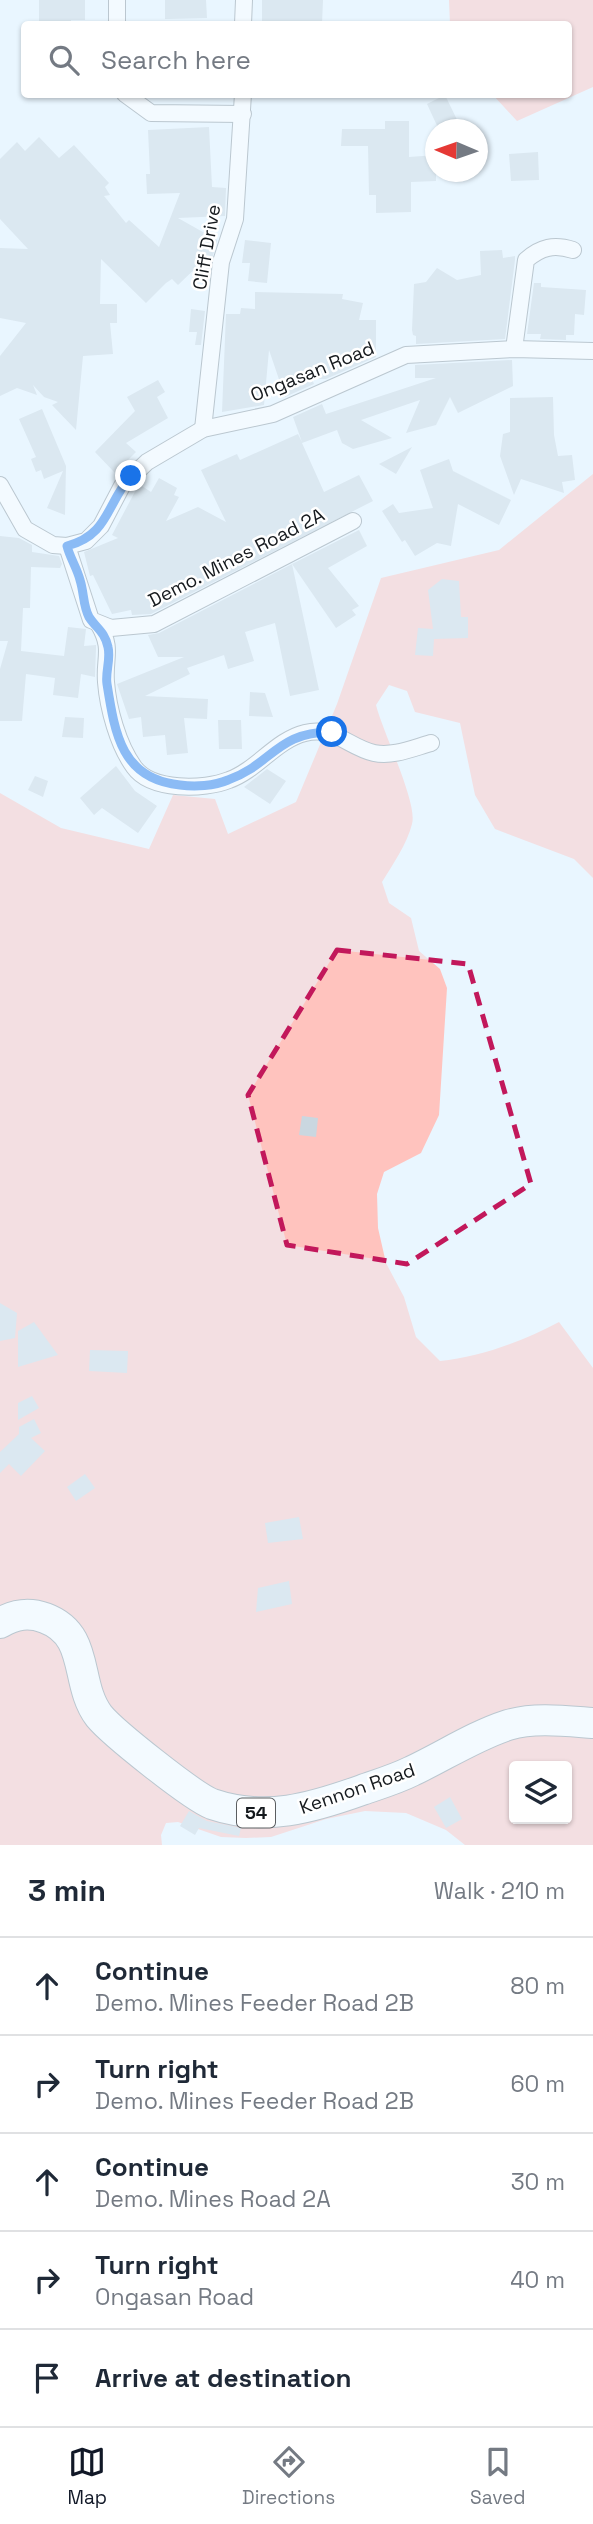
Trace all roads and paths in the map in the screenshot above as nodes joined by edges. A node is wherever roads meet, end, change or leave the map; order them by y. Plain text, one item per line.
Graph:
1 (117, 0) edge
2 (244, 0) edge
3 (117, 21) edge
4 (243, 21) edge
5 (130, 98) edge
6 (243, 98) edge
7 (243, 114) junction
8 (573, 250) dead end
9 (513, 349) junction
10 (593, 351) edge
11 (202, 429) junction
12 (0, 485) edge
13 (353, 521) dead end
14 (67, 546) junction
15 (99, 625) junction
16 (431, 743) dead end
17 (0, 1623) edge
18 (593, 1723) edge

1 - 3 street
2 - 4 street
5 - 7 street
6 - 7 street, Cliff Drive
7 - 11 street, Cliff Drive
8 - 9 street
9 - 10 street, Ongasan Road
9 - 11 street, Ongasan Road
11 - 14 street, Ongasan Road
12 - 14 street
13 - 15 street, Demo. Mines Road 2A
14 - 15 street
15 - 16 street
17 - 18 highway, Kennon Road / 54

